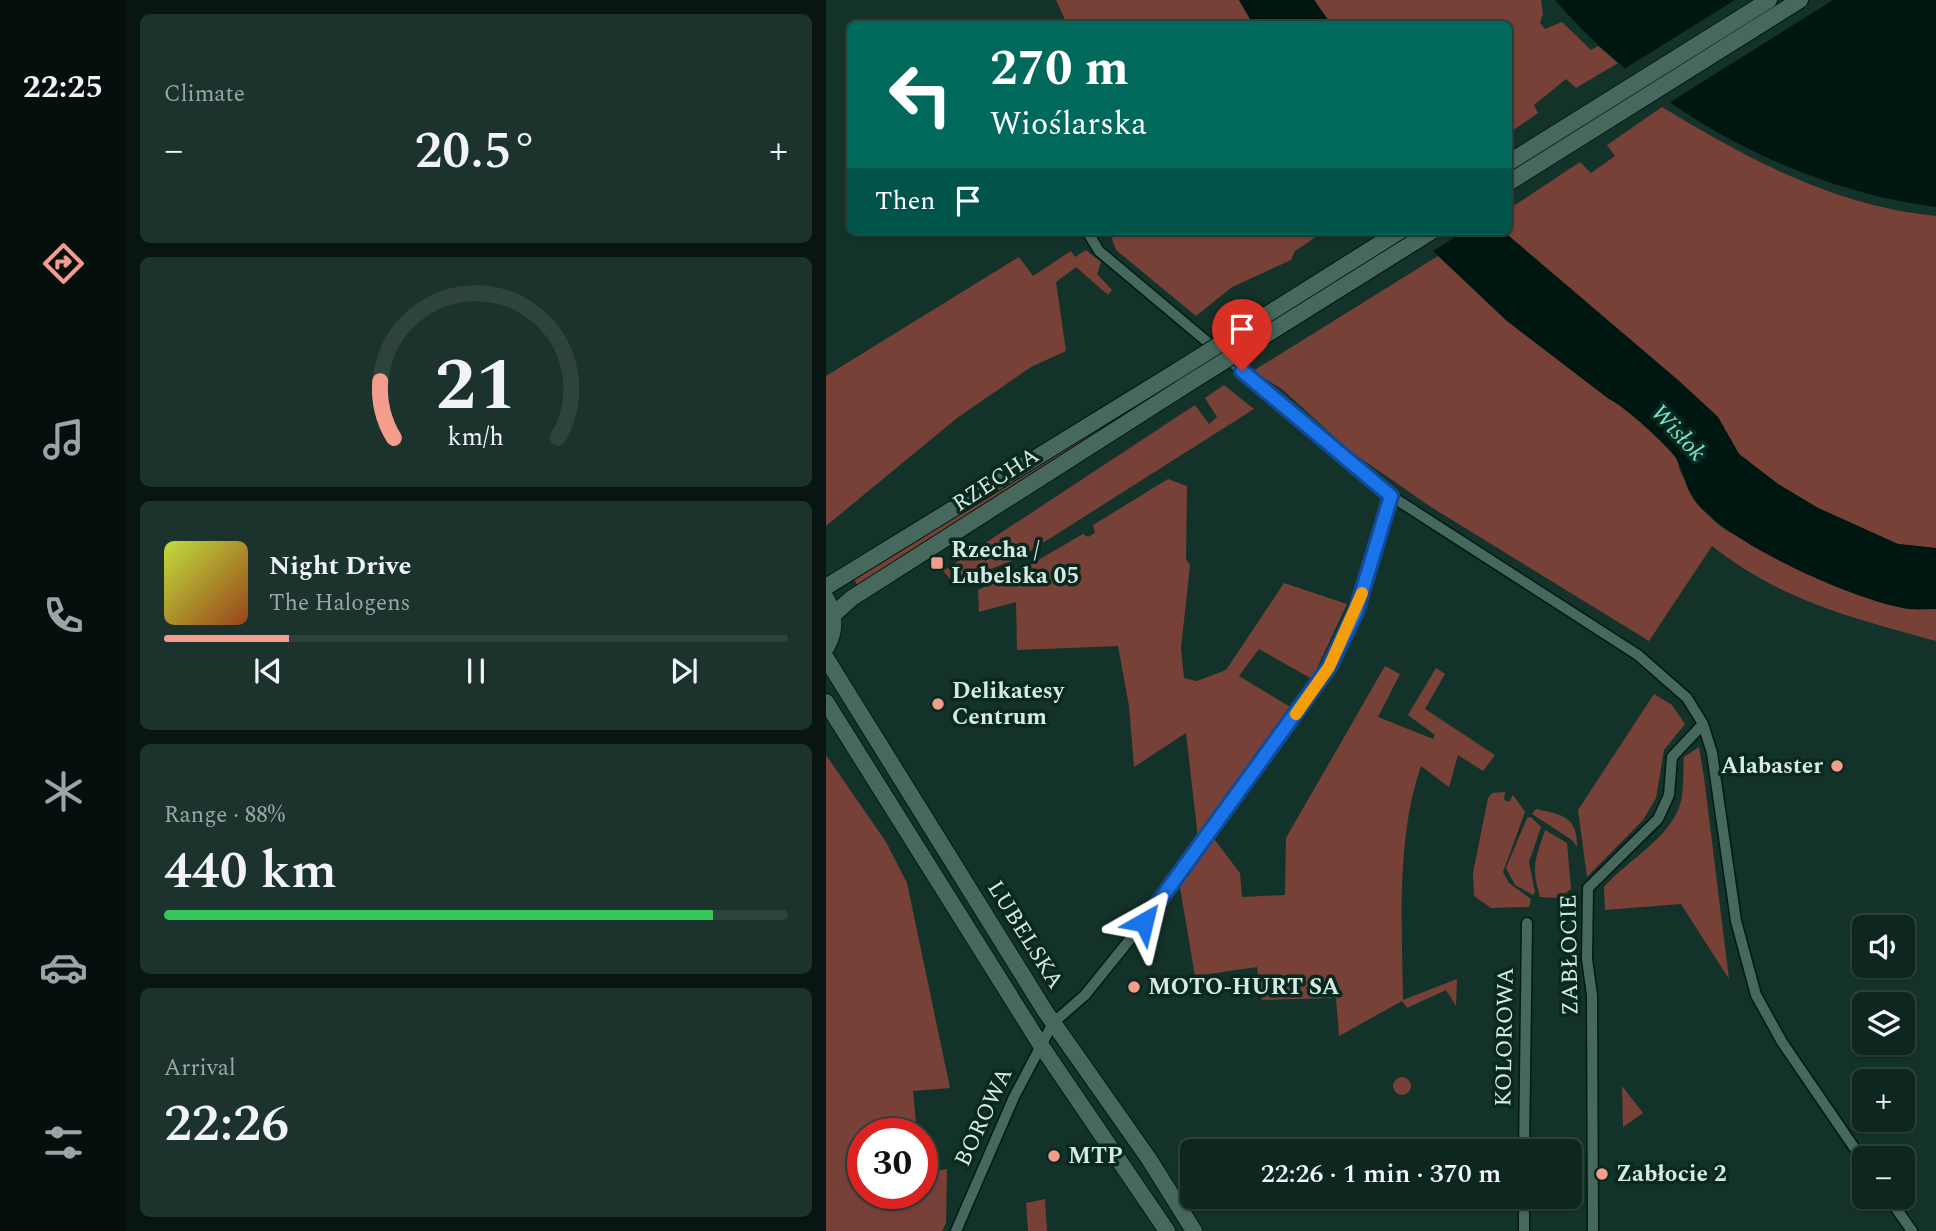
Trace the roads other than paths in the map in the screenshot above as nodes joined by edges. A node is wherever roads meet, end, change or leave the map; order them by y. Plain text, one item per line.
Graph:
1 (1769, 0) edge
2 (1800, 0) edge
3 (1512, 161) edge
4 (1512, 180) edge
5 (1089, 235) edge
6 (1394, 235) edge
7 (1425, 235) edge
8 (1181, 378) junction
9 (1391, 496) junction
10 (826, 587) edge
11 (826, 598) edge
12 (833, 615) junction
13 (826, 648) edge
14 (826, 658) edge
15 (826, 702) edge
16 (1703, 724) junction
17 (1527, 923) dead end
18 (1054, 1023) junction
19 (1042, 1047) junction
20 (1524, 1139) edge
21 (1854, 1146) edge
22 (1524, 1209) edge
23 (1896, 1209) edge
24 (956, 1231) edge
25 (1167, 1231) edge
26 (1194, 1231) edge
27 (1524, 1231) edge
28 (1593, 1231) edge
29 (1912, 1231) edge

1 - 3 main road
2 - 4 main road
5 - 9 street
6 - 8 main road, bridge
7 - 8 main road, bridge
8 - 10 main road, RZECHA
8 - 12 main road, RZECHA
9 - 16 street
9 - 18 street
11 - 12 main road
12 - 13 main road
14 - 18 main road, LUBELSKA
15 - 19 main road, LUBELSKA
16 - 21 street
16 - 28 street, ZABŁOCIE
17 - 20 street, KOLOROWA
18 - 19 street, BOROWA
18 - 26 main road, LUBELSKA
19 - 24 street, BOROWA
19 - 25 main road, LUBELSKA
22 - 27 street
23 - 29 street

